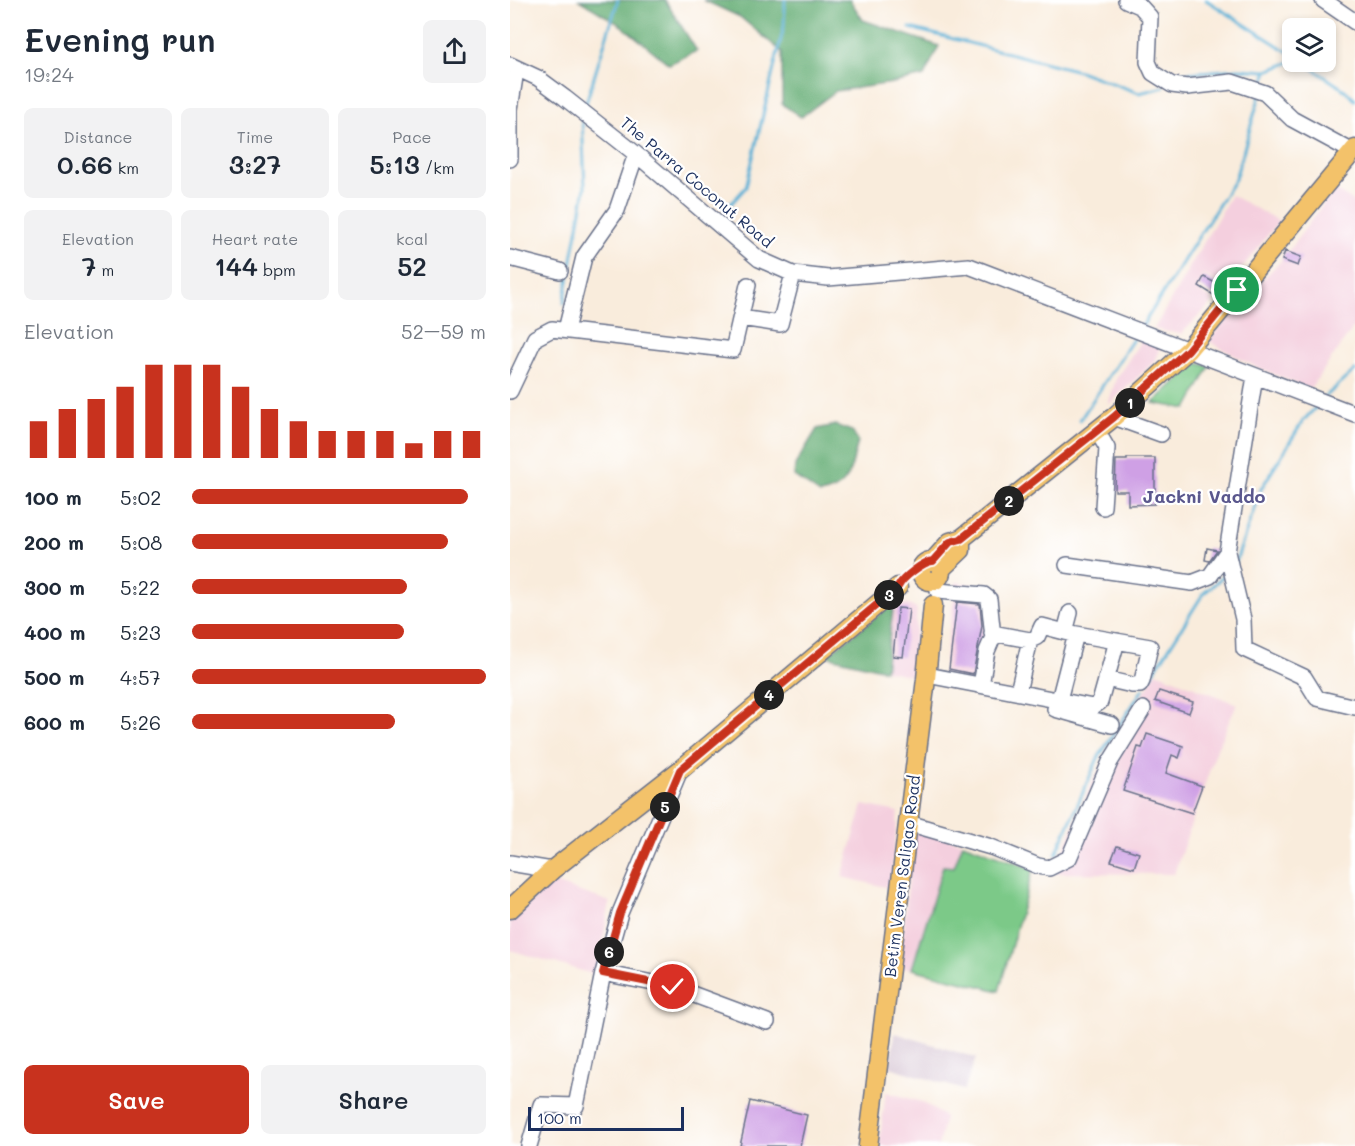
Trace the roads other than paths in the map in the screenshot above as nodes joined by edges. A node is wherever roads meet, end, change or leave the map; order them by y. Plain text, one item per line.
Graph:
1 (1126, 0) edge
2 (1326, 1) edge
3 (1355, 22) edge
4 (512, 67) edge
5 (1354, 150) edge
6 (636, 154) junction
7 (510, 159) edge
8 (510, 258) edge
9 (560, 271) dead end
10 (793, 274) junction
11 (748, 285) dead end
12 (741, 318) junction
13 (566, 330) junction
14 (1188, 350) junction
15 (1255, 376) junction
16 (510, 391) edge
17 (1355, 414) edge
18 (1114, 417) junction
19 (1097, 431) junction
20 (1161, 434) dead end
21 (1103, 507) dead end
22 (1227, 552) junction
23 (1067, 565) dead end
24 (932, 579) junction
25 (1070, 613) dead end
26 (992, 633) junction
27 (1070, 633) junction
28 (1030, 640) junction
29 (1116, 641) junction
30 (927, 677) junction
31 (1106, 680) junction
32 (981, 685) junction
33 (1018, 692) junction
34 (1059, 700) junction
35 (1355, 707) edge
36 (1143, 709) dead end
37 (1113, 725) dead end
38 (680, 770) junction
39 (908, 823) junction
40 (510, 863) edge
41 (552, 870) junction
42 (510, 909) edge
43 (603, 973) junction
44 (767, 1023) dead end
45 (530, 1146) edge
46 (868, 1146) edge

1 - 5 street
2 - 3 street
4 - 6 street, The Parra Coconut Road
4 - 7 street
5 - 14 main road
6 - 10 street, The Parra Coconut Road
6 - 13 street
8 - 9 street
10 - 12 street
10 - 14 street, The Parra Coconut Road
11 - 12 street
12 - 13 street
13 - 16 street
14 - 15 street, The Parra Coconut Road
14 - 18 main road
15 - 17 street, The Parra Coconut Road
15 - 22 street
18 - 19 main road
18 - 20 street
19 - 21 street
19 - 24 main road
22 - 23 street
22 - 35 street
24 - 26 street
24 - 30 main road, Betim Veren Saligao Road
24 - 38 main road
25 - 27 street
26 - 28 street
26 - 32 street
27 - 28 street
27 - 29 street
27 - 34 street
28 - 33 street
29 - 31 street
29 - 31 street
30 - 32 street
30 - 37 street
30 - 39 main road, Betim Veren Saligao Road
31 - 34 street
32 - 33 street
33 - 34 street
36 - 39 street
38 - 41 main road
38 - 43 street
39 - 46 main road, Betim Veren Saligao Road
40 - 41 street
41 - 42 main road
43 - 44 street
43 - 45 street

